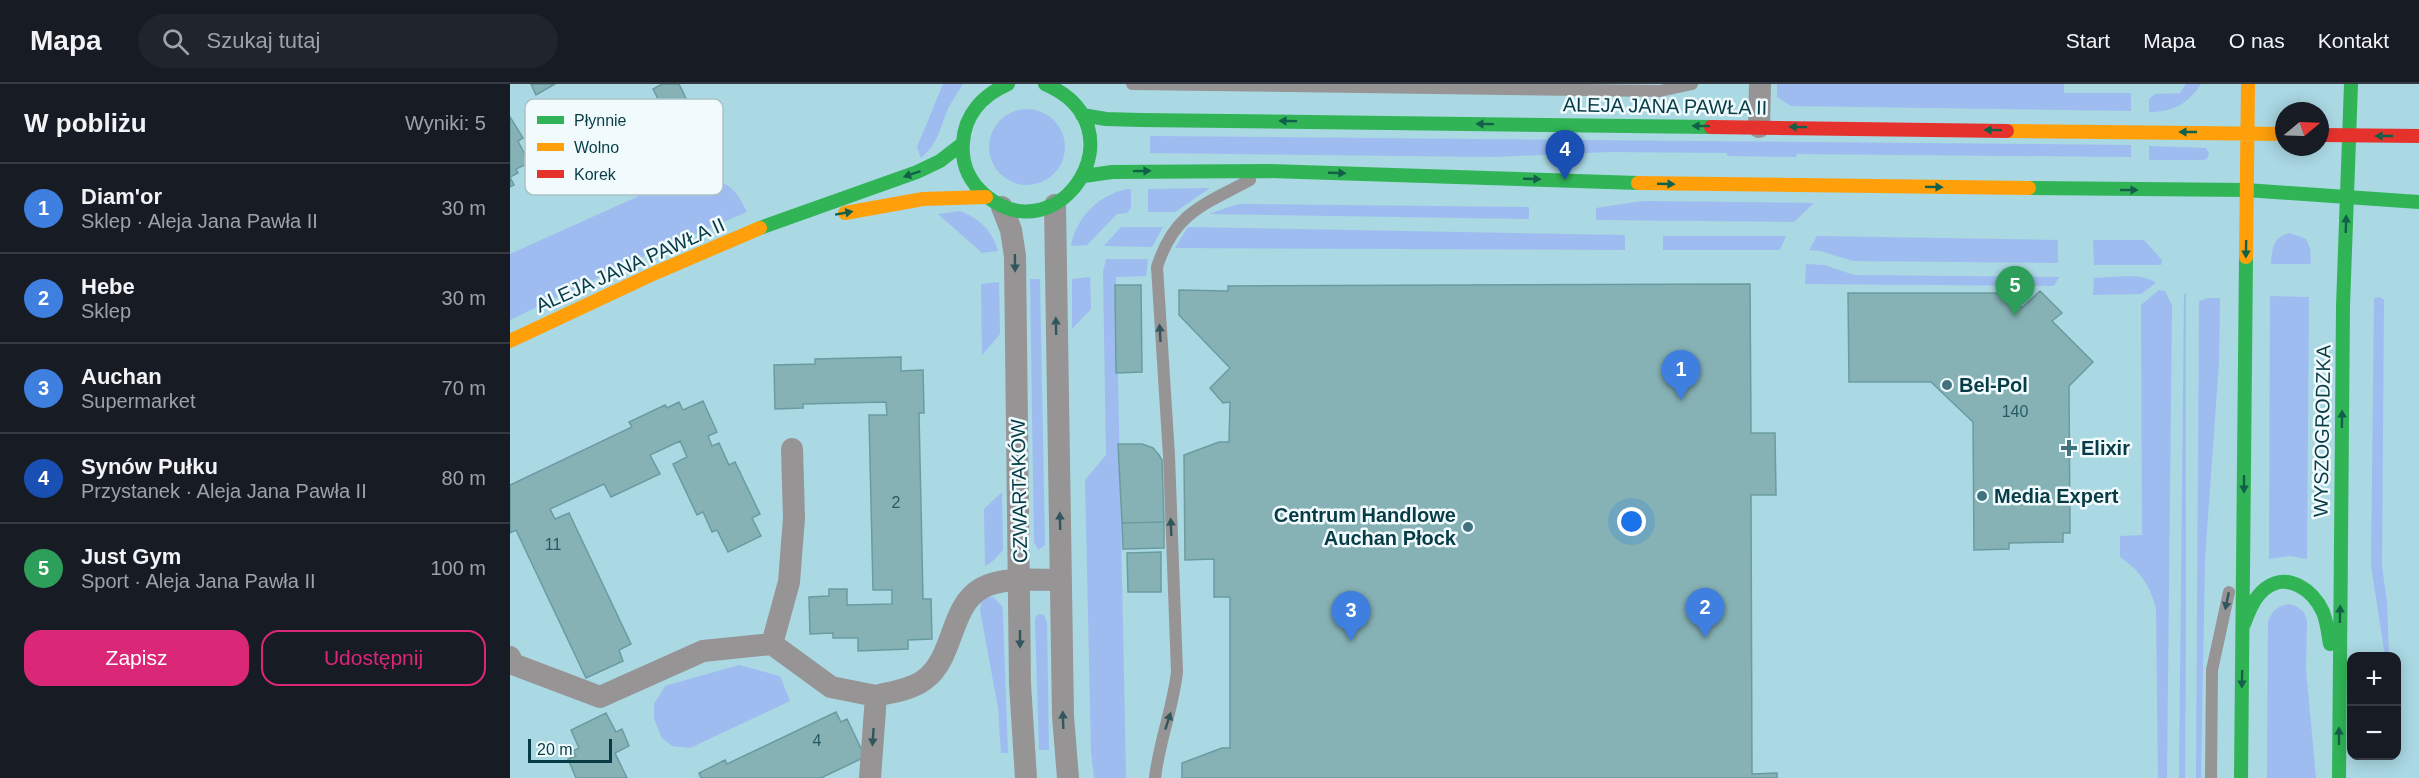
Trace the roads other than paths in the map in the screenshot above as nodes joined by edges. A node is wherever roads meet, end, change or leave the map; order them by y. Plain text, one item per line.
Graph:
1 (1008, 84) edge
2 (1045, 84) edge
3 (1132, 84) edge
4 (1692, 84) edge
5 (1760, 84) edge
6 (2248, 84) edge
7 (2351, 84) edge
8 (984, 90) edge
9 (1082, 115) junction
10 (1760, 127) junction
11 (2247, 132) junction
12 (2275, 134) edge
13 (2329, 135) edge
14 (2350, 136) junction
15 (2419, 136) edge
16 (962, 144) junction
17 (1268, 171) junction
18 (1084, 176) junction
19 (2247, 190) junction
20 (2347, 199) junction
21 (994, 202) junction
22 (2419, 202) edge
23 (1055, 205) junction
24 (766, 226) junction
25 (510, 341) edge
26 (792, 449) dead end
27 (2244, 524) junction
28 (1060, 580) junction
29 (1020, 581) junction
30 (2243, 629) junction
31 (772, 644) junction
32 (510, 657) edge
33 (2339, 693) junction
34 (876, 696) junction
35 (870, 778) edge
36 (1026, 778) edge
37 (1068, 778) edge
38 (1155, 778) edge
39 (2211, 778) edge
40 (2241, 778) edge
41 (2339, 778) edge

1 - 8 street
2 - 9 street
3 - 4 lane
5 - 10 street
6 - 11 street
7 - 14 street, WYSZOGRODZKA
8 - 16 street
10 -> 9 street, ALEJA JANA PAWŁA II
9 - 18 street
11 -> 10 street, ALEJA JANA PAWŁA II
11 - 12 street, ALEJA JANA PAWŁA II
11 - 19 street
13 - 14 street
15 -> 14 street
14 - 20 street, WYSZOGRODZKA
16 - 21 street
16 -> 24 street, ALEJA JANA PAWŁA II
18 -> 17 street
17 -> 19 street
38 -> 17 lane
18 - 23 street
19 - 20 street
19 -> 27 street
20 - 22 street
33 -> 20 street, WYSZOGRODZKA
21 - 23 street, ALEJA JANA PAWŁA II
24 -> 21 street, ALEJA JANA PAWŁA II
21 -> 29 street, CZWARTAKÓW
28 -> 23 street, CZWARTAKÓW
24 - 25 street, ALEJA JANA PAWŁA II
26 - 31 street
27 - 30 street
27 -> 39 lane
28 - 29 street
37 -> 28 street, CZWARTAKÓW
29 - 34 street
29 -> 36 street, CZWARTAKÓW
30 - 33 street
30 -> 40 street
31 - 32 street
31 - 34 street
41 -> 33 street, WYSZOGRODZKA
34 -> 35 street

